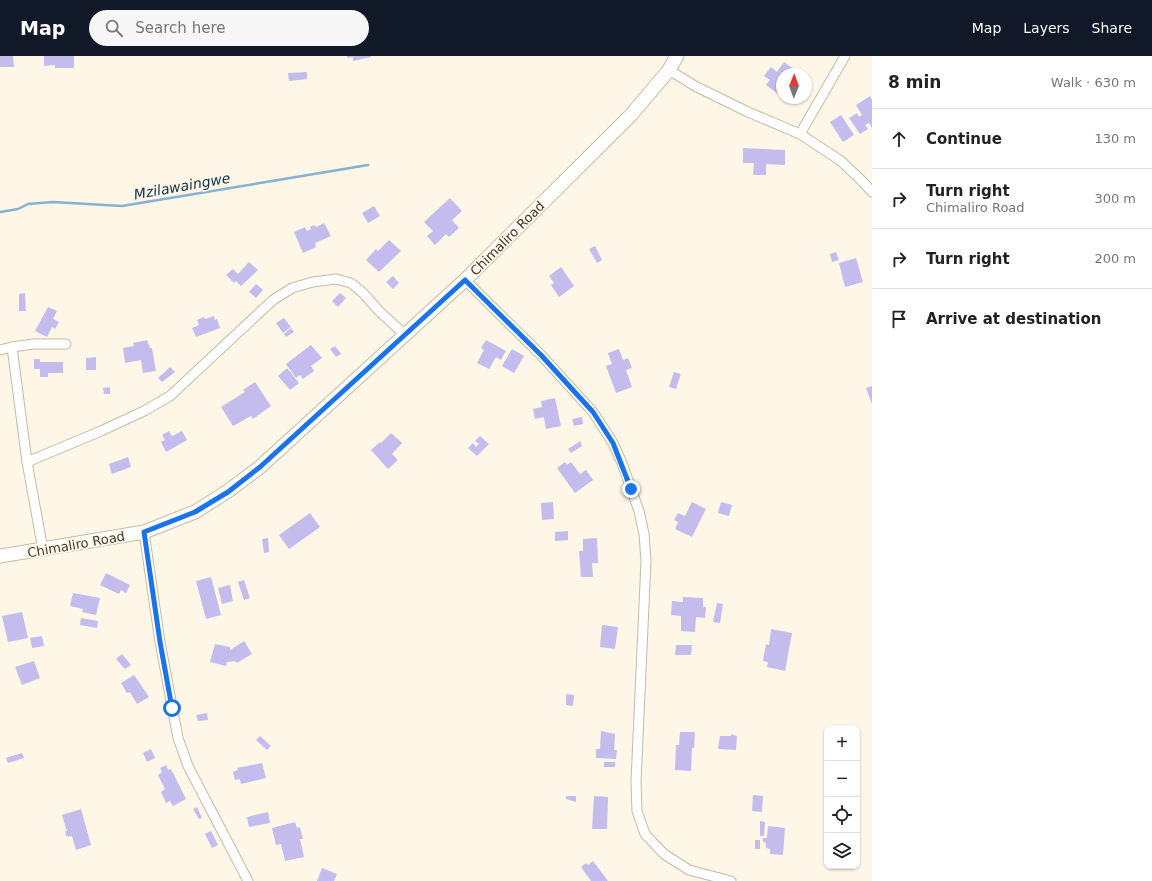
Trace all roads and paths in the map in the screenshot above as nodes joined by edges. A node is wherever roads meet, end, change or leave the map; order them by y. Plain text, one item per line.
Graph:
1 (677, 56) edge
2 (845, 56) edge
3 (669, 70) junction
4 (800, 134) junction
5 (872, 192) edge
6 (465, 280) junction
7 (405, 335) junction
8 (66, 344) dead end
9 (12, 348) junction
10 (0, 350) edge
11 (27, 462) junction
12 (144, 532) junction
13 (43, 550) junction
14 (0, 556) edge
15 (248, 881) edge
16 (731, 881) edge

1 - 3 street, Chimaliro Road
2 - 4 street
3 - 4 street
3 - 6 street, Chimaliro Road
4 - 5 street
6 - 7 street, Chimaliro Road
6 - 16 street
7 - 11 street
7 - 12 street, Chimaliro Road
8 - 9 street
9 - 10 street
9 - 11 street
11 - 13 street
12 - 13 street, Chimaliro Road
12 - 15 street
13 - 14 street, Chimaliro Road

